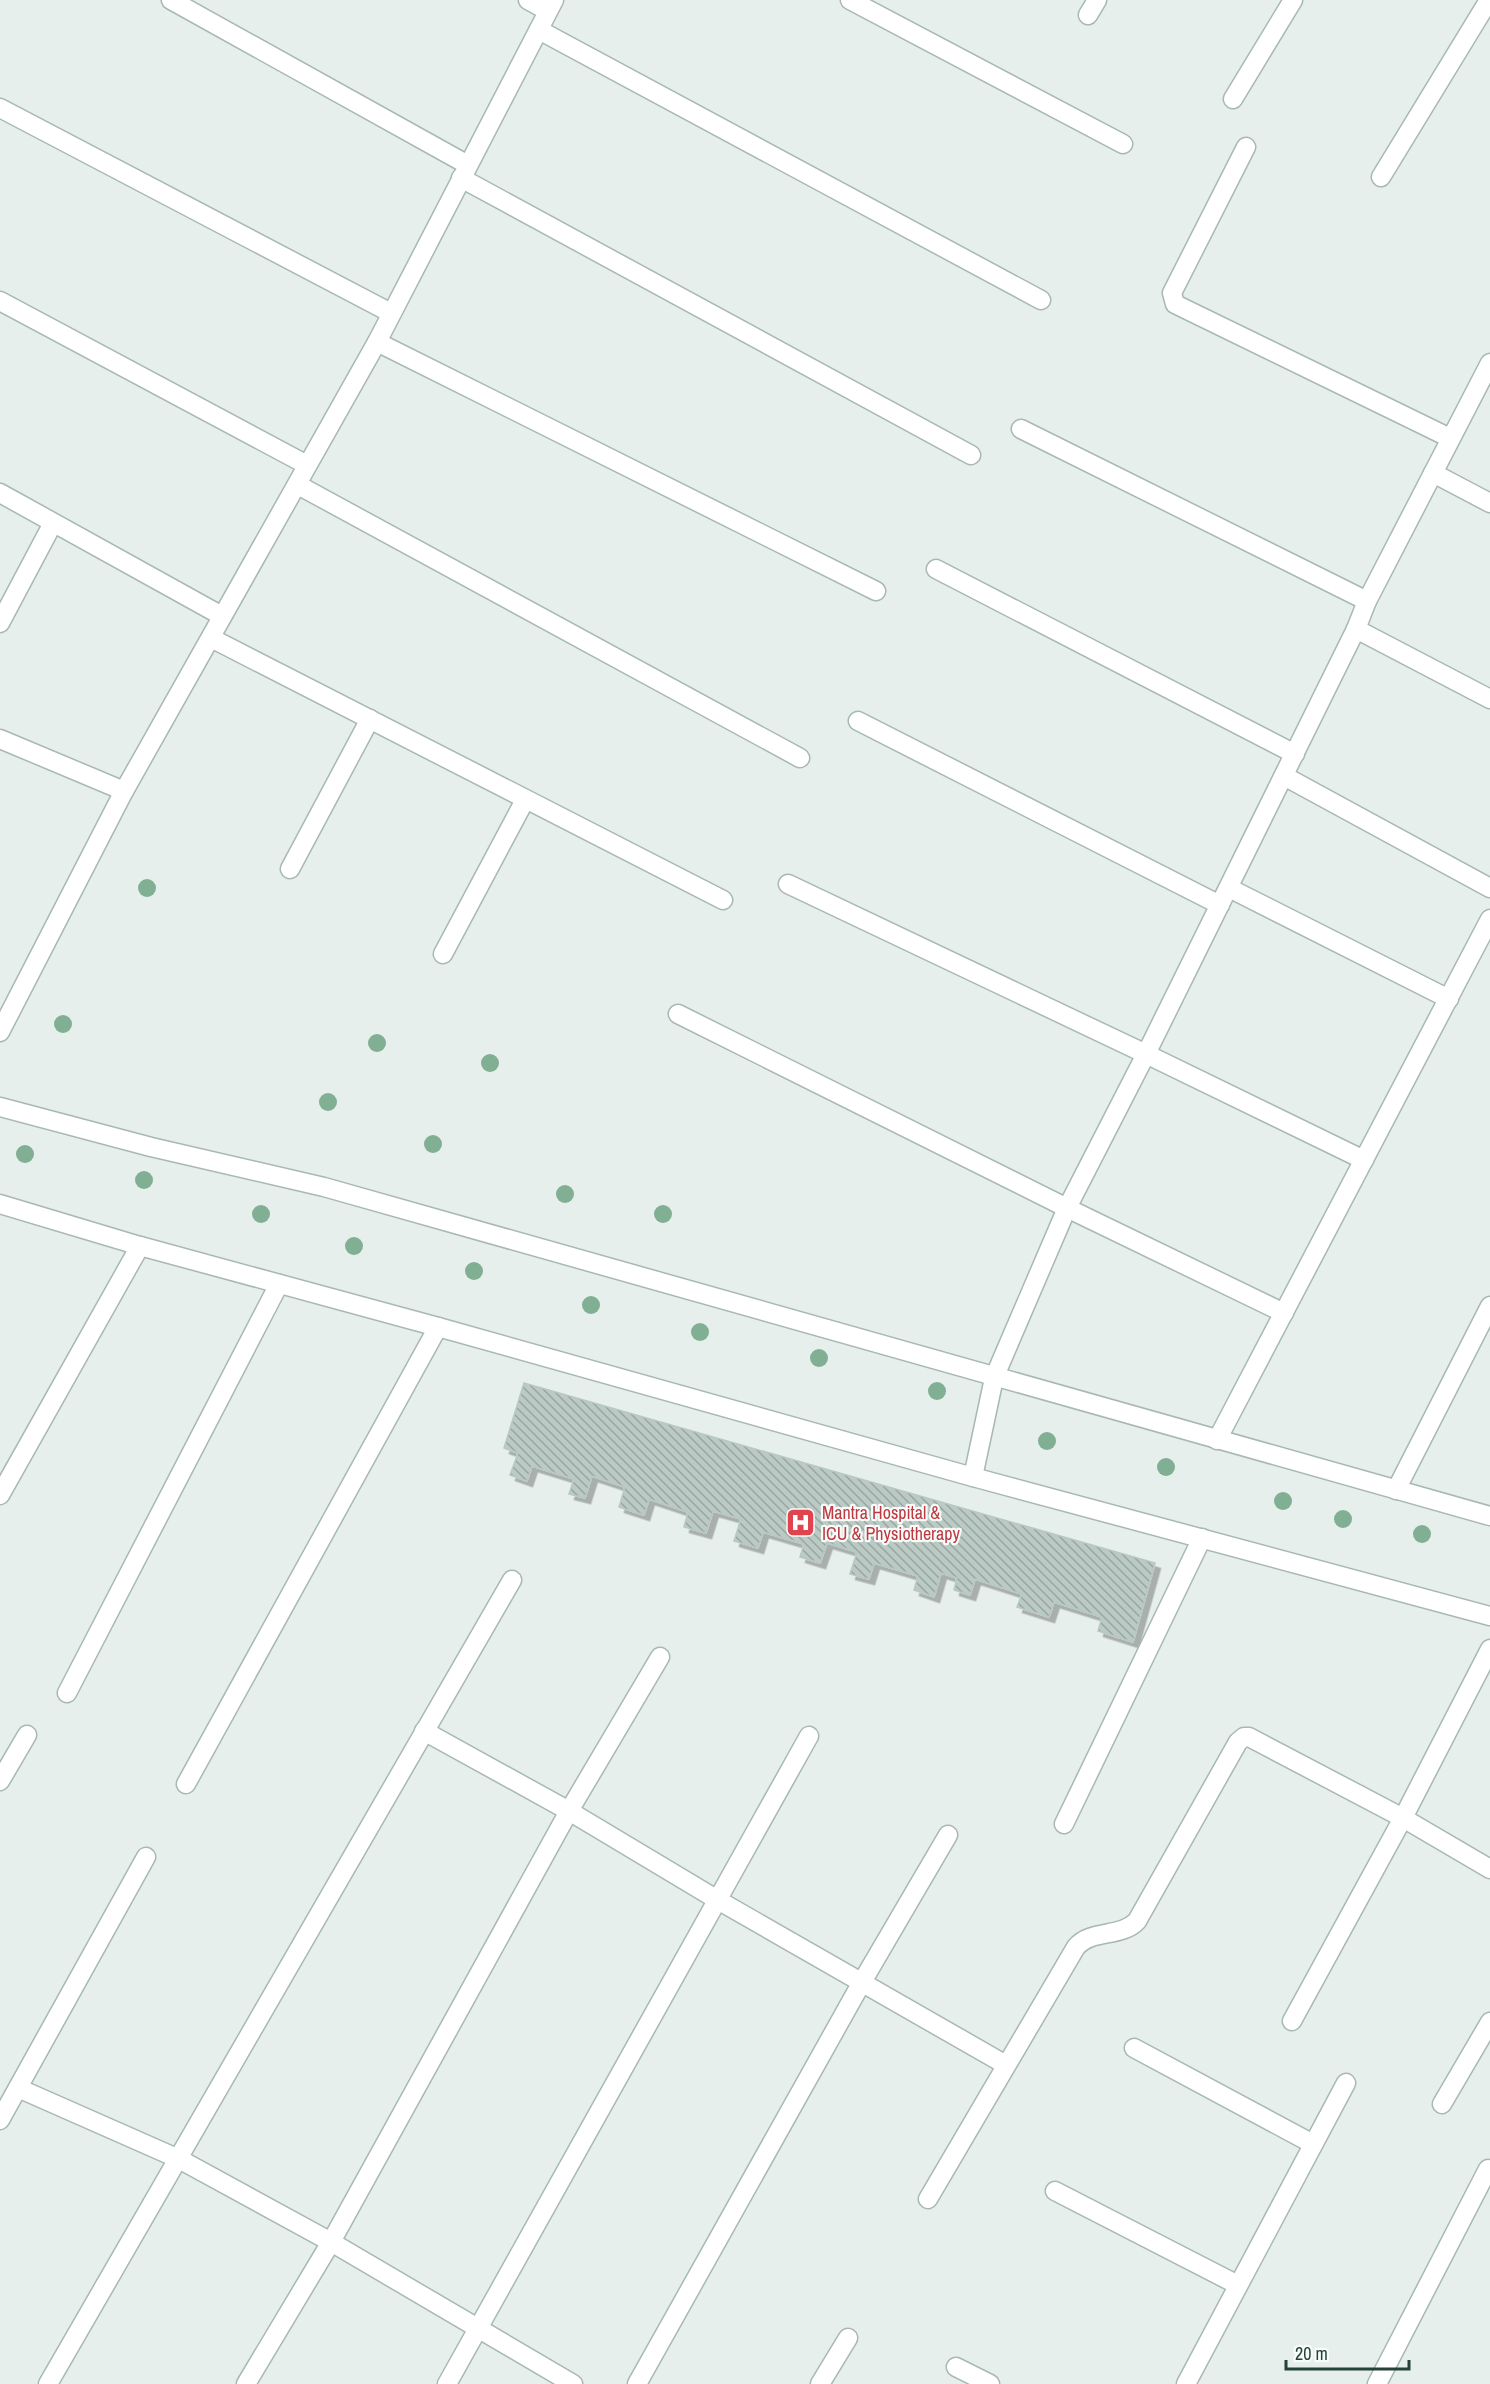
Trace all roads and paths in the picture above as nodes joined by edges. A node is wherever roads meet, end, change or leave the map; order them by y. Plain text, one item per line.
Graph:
1 (171, 0) edge
2 (528, 0) edge
3 (850, 0) edge
4 (1293, 0) edge
5 (1489, 0) edge
6 (551, 5) edge
7 (538, 30) junction
8 (1233, 99) dead end
9 (0, 108) edge
10 (1123, 144) dead end
11 (1246, 147) dead end
12 (464, 171) junction
13 (1381, 177) dead end
14 (1041, 300) dead end
15 (0, 301) edge
16 (391, 313) junction
17 (376, 342) junction
18 (1490, 363) edge
19 (1021, 429) dead end
20 (1450, 438) junction
21 (971, 455) dead end
22 (307, 465) junction
23 (1433, 473) junction
24 (298, 485) junction
25 (0, 494) edge
26 (1490, 503) edge
27 (53, 523) junction
28 (936, 569) dead end
29 (876, 591) dead end
30 (1367, 601) junction
31 (222, 616) junction
32 (0, 622) edge
33 (1356, 629) junction
34 (211, 638) junction
35 (1490, 699) edge
36 (370, 719) junction
37 (858, 721) dead end
38 (0, 739) edge
39 (1295, 754) junction
40 (800, 758) dead end
41 (1284, 776) junction
42 (124, 791) junction
43 (525, 800) junction
44 (291, 869) dead end
45 (788, 884) dead end
46 (1229, 888) junction
47 (1490, 888) edge
48 (723, 900) dead end
49 (1220, 905) junction
50 (1490, 919) edge
51 (443, 954) dead end
52 (1449, 999) junction
53 (678, 1014) dead end
54 (0, 1032) edge
55 (1146, 1054) junction
56 (0, 1107) edge
57 (1364, 1160) junction
58 (0, 1204) edge
59 (1067, 1208) junction
60 (140, 1246) junction
61 (279, 1284) junction
62 (1490, 1306) edge
63 (1284, 1313) junction
64 (438, 1326) junction
65 (994, 1378) junction
66 (1217, 1440) junction
67 (973, 1477) junction
68 (1396, 1490) junction
69 (0, 1495) edge
70 (1490, 1516) edge
71 (1202, 1538) junction
72 (512, 1580) dead end
73 (1490, 1616) edge
74 (1490, 1649) edge
75 (660, 1657) dead end
76 (67, 1693) dead end
77 (424, 1731) junction
78 (27, 1735) dead end
79 (809, 1736) dead end
80 (0, 1781) edge
81 (186, 1784) dead end
82 (569, 1810) junction
83 (1403, 1818) junction
84 (1064, 1824) dead end
85 (948, 1834) dead end
86 (146, 1857) dead end
87 (1490, 1869) edge
88 (716, 1899) junction
89 (862, 1982) junction
90 (1292, 2021) dead end
91 (1490, 2022) edge
92 (1134, 2048) dead end
93 (1006, 2065) junction
94 (1346, 2083) dead end
95 (18, 2088) junction
96 (1442, 2104) dead end
97 (0, 2120) edge
98 (1313, 2144) junction
99 (179, 2159) junction
100 (1488, 2169) dead end
101 (1055, 2191) dead end
102 (928, 2199) dead end
103 (332, 2242) junction
104 (1238, 2285) junction
105 (478, 2328) junction
106 (848, 2338) dead end
107 (956, 2367) dead end
108 (48, 2384) edge
109 (246, 2384) edge
110 (447, 2384) edge
111 (573, 2384) edge
112 (636, 2384) edge
113 (820, 2384) edge
114 (990, 2384) edge
115 (1186, 2384) edge
116 (1377, 2384) edge

1 - 12 street
2 - 6 street
3 - 10 street
4 - 8 street
5 - 13 street
6 - 7 street
7 - 12 street
7 - 14 street
9 - 16 street
11 - 20 street
12 - 16 street
12 - 21 street
15 - 22 street
16 - 17 street
17 - 22 street
17 - 29 street
18 - 20 street
19 - 30 street
20 - 23 street
22 - 24 street
23 - 26 street
23 - 30 street
24 - 31 street
24 - 40 street
25 - 27 street
27 - 31 street
27 - 32 street
28 - 39 street
30 - 33 street
31 - 34 street
33 - 35 street
33 - 39 street
34 - 36 street
34 - 42 street
36 - 43 street
36 - 44 street
37 - 49 street
38 - 42 street
39 - 41 street
41 - 46 street
41 - 47 street
42 - 54 street
43 - 48 street
43 - 51 street
45 - 55 street
46 - 49 street
46 - 52 street
49 - 55 street
50 - 52 street
52 - 57 street
53 - 59 street
55 - 57 street
55 - 59 street
56 - 65 street
57 - 63 street
58 - 60 street
59 - 63 street
59 - 65 street
60 - 61 street
60 - 69 street
61 - 64 street
61 - 76 street
62 - 68 street
63 - 66 street
64 - 67 street
64 - 81 street
65 - 66 street
65 - 67 street
66 - 68 street
67 - 71 street
68 - 70 street
71 - 73 street
71 - 84 street
72 - 77 street
74 - 83 street
75 - 82 street
77 - 82 street
77 - 99 street
78 - 80 street
79 - 88 street
82 - 88 street
82 - 103 street
83 - 87 street
83 - 90 street
83 - 93 street
85 - 89 street
86 - 95 street
88 - 89 street
88 - 105 street
89 - 93 street
89 - 112 street
91 - 96 street
92 - 98 street
93 - 102 street
94 - 98 street
95 - 97 street
95 - 99 street
98 - 104 street
99 - 103 street
99 - 108 street
100 - 116 street
101 - 104 street
103 - 105 street
103 - 109 street
104 - 115 street
105 - 110 street
105 - 111 street
106 - 113 street
107 - 114 street

